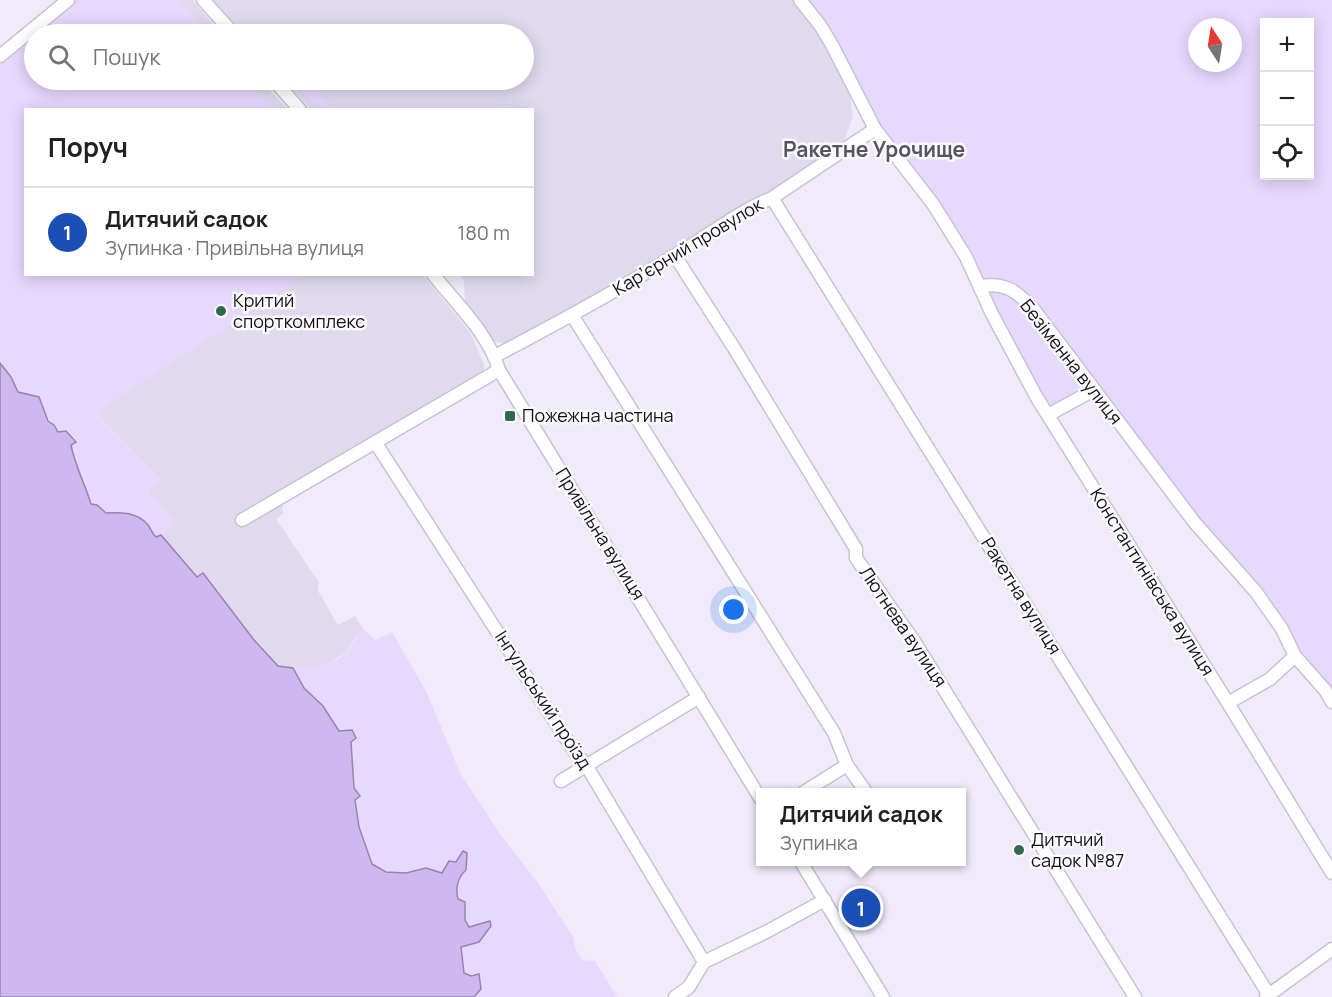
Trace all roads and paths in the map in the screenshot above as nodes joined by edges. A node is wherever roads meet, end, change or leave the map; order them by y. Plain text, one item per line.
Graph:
1 (69, 0) edge
2 (202, 0) edge
3 (800, 0) edge
4 (39, 24) edge
5 (225, 24) edge
6 (24, 37) edge
7 (0, 56) edge
8 (283, 90) edge
9 (298, 108) edge
10 (875, 129) junction
11 (772, 198) junction
12 (675, 256) junction
13 (435, 276) edge
14 (980, 286) junction
15 (572, 315) junction
16 (495, 356) junction
17 (499, 370) junction
18 (1094, 390) junction
19 (1048, 415) junction
20 (375, 442) junction
21 (242, 520) dead end
22 (1295, 656) junction
23 (699, 697) junction
24 (1332, 702) edge
25 (1228, 703) junction
26 (586, 765) junction
27 (846, 765) junction
28 (561, 781) dead end
29 (810, 788) edge
30 (863, 788) edge
31 (756, 791) edge
32 (804, 866) edge
33 (1332, 873) edge
34 (825, 900) junction
35 (1332, 949) edge
36 (704, 962) junction
37 (1267, 996) edge
38 (675, 997) edge
39 (883, 997) edge
40 (1135, 997) edge

1 - 4 street
2 - 5 street
3 - 10 street
6 - 7 street
8 - 9 street
10 - 11 street, Карʼєрний провулок
10 - 14 street
11 - 12 street, Карʼєрний провулок
11 - 37 street, Ракетна вулиця
12 - 15 street, Карʼєрний провулок
12 - 40 street, Лютнева вулиця
13 - 16 street, Привільна вулиця
14 - 18 street, Безіменна вулиця
14 - 19 street, Константинівська вулиця
15 - 16 street, Карʼєрний провулок
15 - 27 street
16 - 17 street, Привільна вулиця
17 - 20 street
17 - 23 street, Привільна вулиця
18 - 19 street
18 - 22 street, Безіменна вулиця
19 - 25 street, Константинівська вулиця
20 - 21 street
20 - 26 street, Інгульський проїзд
22 - 24 street, Безіменна вулиця
22 - 25 street
23 - 26 street
23 - 31 street, Привільна вулиця
25 - 33 street, Константинівська вулиця
26 - 28 street
26 - 36 street, Інгульський проїзд
27 - 29 street
27 - 30 street
32 - 34 street
34 - 36 street
34 - 39 street
35 - 37 street
36 - 38 street

